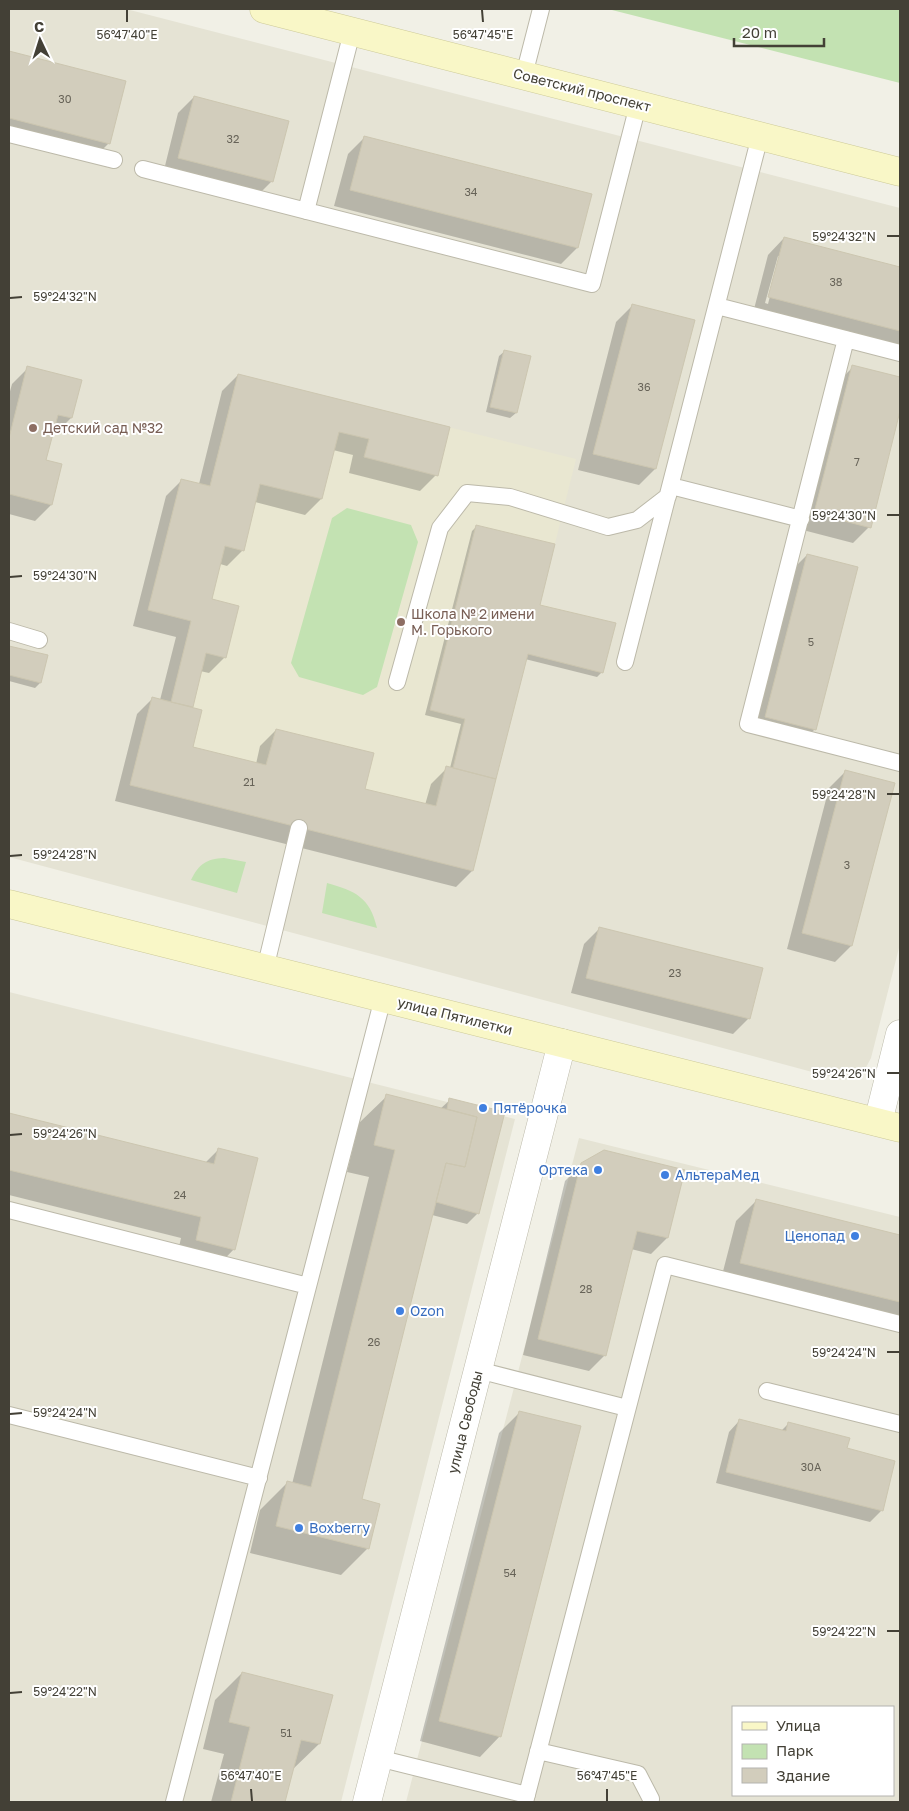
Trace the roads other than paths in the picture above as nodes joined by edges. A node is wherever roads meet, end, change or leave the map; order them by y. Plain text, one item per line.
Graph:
1 (264, 9) edge
2 (541, 9) edge
3 (352, 32) junction
4 (524, 76) junction
5 (638, 105) junction
6 (9, 134) edge
7 (760, 136) junction
8 (114, 160) dead end
9 (143, 169) dead end
10 (900, 172) edge
11 (306, 211) junction
12 (717, 306) junction
13 (846, 339) junction
14 (900, 353) edge
15 (670, 491) junction
16 (801, 519) junction
17 (9, 631) edge
18 (39, 640) dead end
19 (625, 662) dead end
20 (397, 682) dead end
21 (900, 763) edge
22 (299, 828) dead end
23 (9, 904) edge
24 (265, 969) junction
25 (384, 998) junction
26 (900, 1034) edge
27 (562, 1042) junction
28 (889, 1125) edge
29 (9, 1210) edge
30 (308, 1286) junction
31 (900, 1324) edge
32 (478, 1370) junction
33 (766, 1391) dead end
34 (628, 1408) junction
35 (9, 1415) edge
36 (900, 1424) edge
37 (259, 1478) junction
38 (538, 1751) junction
39 (378, 1758) junction
40 (526, 1799) edge
41 (656, 1801) edge
42 (174, 1802) edge
43 (367, 1802) edge

1 - 3 main road, Советский проспект
2 - 4 lane
3 - 4 main road, Советский проспект
3 - 11 lane
4 - 5 main road, Советский проспект
5 - 7 main road, Советский проспект
5 - 11 lane
6 - 8 lane
7 - 10 main road, Советский проспект
7 - 12 lane
9 - 11 lane
12 - 13 lane
12 - 15 lane
13 - 14 lane
13 - 16 lane
15 - 16 lane
15 - 19 lane
15 - 20 lane
16 - 21 lane
17 - 18 lane
22 - 24 lane
23 - 24 main road, улица Пятилетки
24 - 25 main road, улица Пятилетки
25 - 27 main road, улица Пятилетки
25 - 30 lane
26 - 28 street
27 - 28 main road, улица Пятилетки
27 - 32 street, улица Свободы
29 - 30 lane
30 - 37 lane
31 - 34 lane
32 - 34 lane
32 - 39 street, улица Свободы
33 - 36 lane
34 - 38 lane
35 - 37 lane
37 - 42 lane
38 - 40 lane
38 - 41 lane
39 - 40 lane
39 - 43 street, улица Свободы

